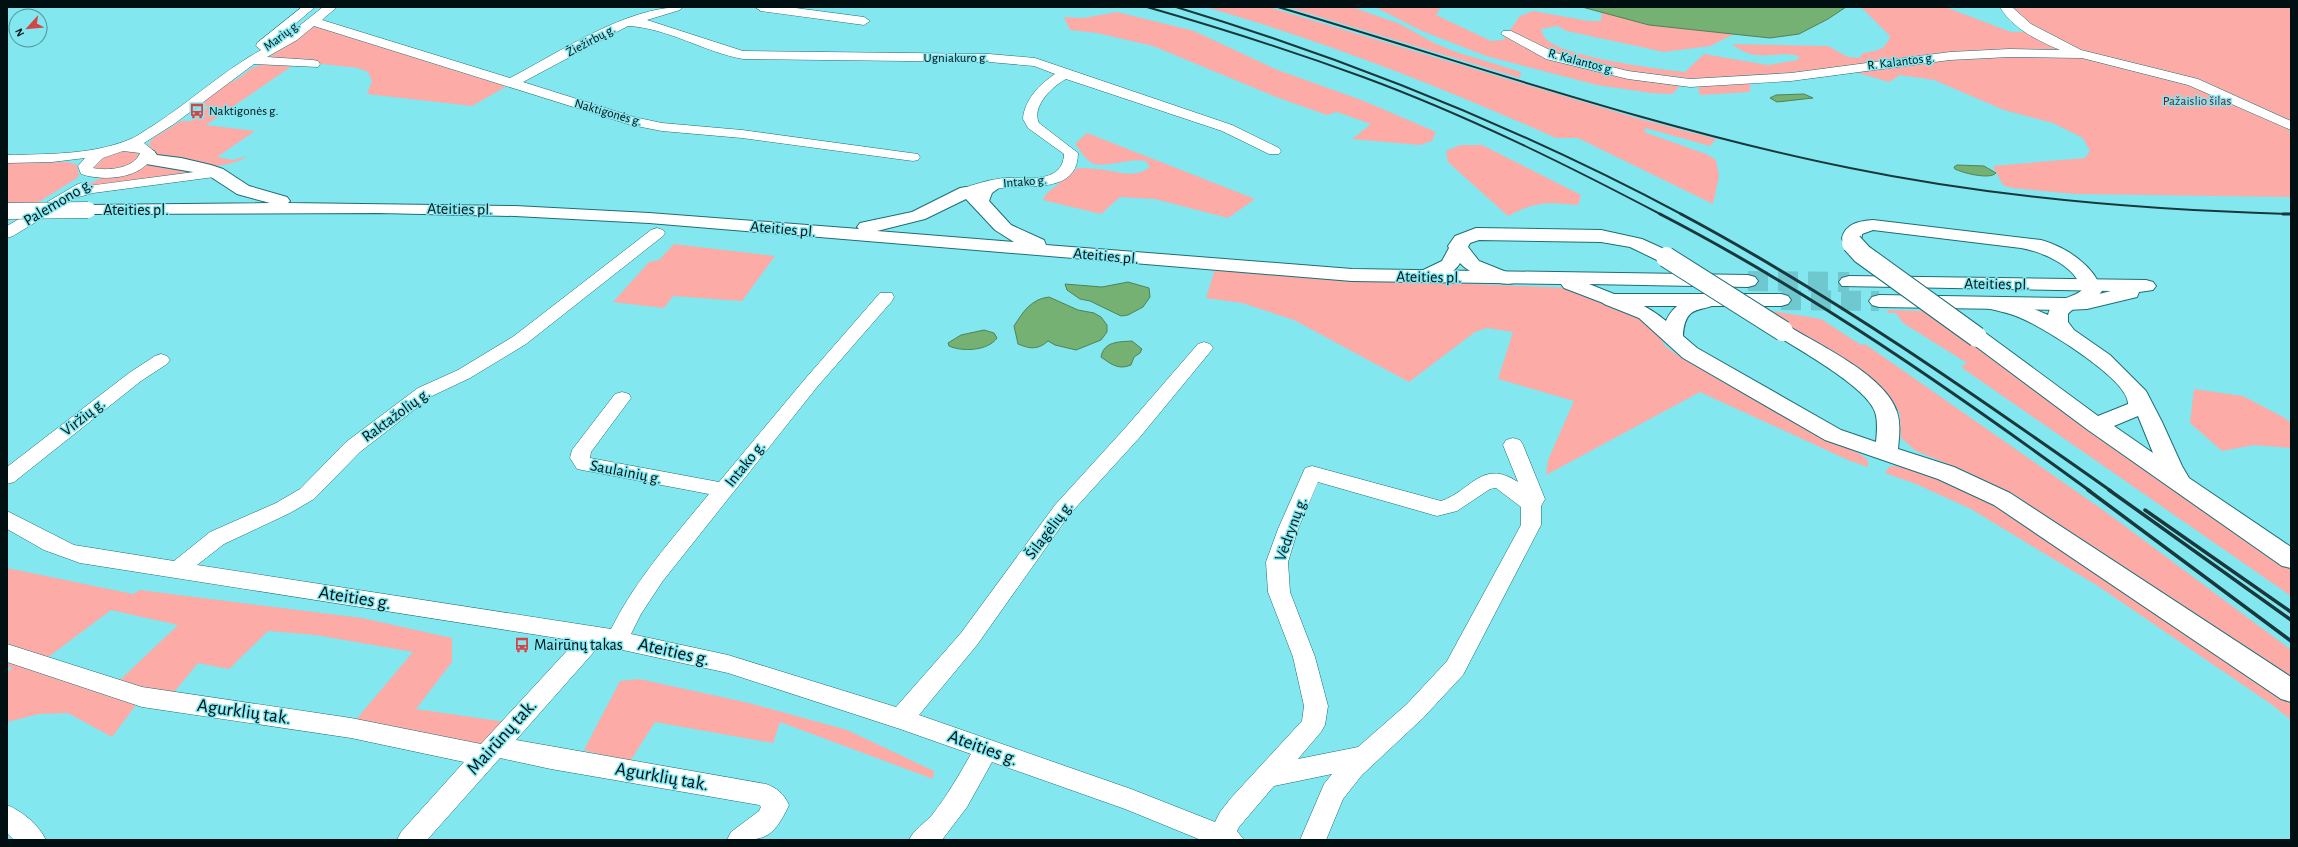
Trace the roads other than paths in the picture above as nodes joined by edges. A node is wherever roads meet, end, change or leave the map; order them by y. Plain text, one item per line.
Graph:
1 (309, 7) edge
2 (320, 7) edge
3 (331, 7) edge
4 (676, 7) edge
5 (762, 7) edge
6 (2006, 7) edge
7 (864, 21) dead end
8 (312, 22) junction
9 (626, 22) junction
10 (1507, 34) dead end
11 (2082, 54) junction
12 (248, 62) junction
13 (312, 64) dead end
14 (1065, 74) junction
15 (509, 84) junction
16 (169, 121) junction
17 (2291, 126) edge
18 (122, 147) junction
19 (105, 151) junction
20 (1274, 151) dead end
21 (147, 152) junction
22 (7, 156) edge
23 (913, 157) dead end
24 (28, 158) junction
25 (52, 158) junction
26 (7, 159) edge
27 (86, 168) junction
28 (110, 174) junction
29 (217, 174) junction
30 (994, 185) joint
31 (70, 194) junction
32 (973, 197) junction
33 (338, 208) junction
34 (7, 211) edge
35 (7, 226) edge
36 (811, 232) junction
37 (7, 233) edge
38 (657, 233) dead end
39 (1457, 246) junction
40 (1067, 252) junction
41 (2058, 254) junction
42 (2078, 269) junction
43 (1424, 277) junction
44 (1507, 278) junction
45 (1558, 279) junction
46 (1748, 281) tunnel mouth
47 (1849, 282) tunnel mouth
48 (2044, 285) junction
49 (2091, 285) junction
50 (2146, 286) junction
51 (886, 297) dead end
52 (1711, 299) junction
53 (1610, 300) junction
54 (1781, 300) tunnel mouth
55 (1879, 301) tunnel mouth
56 (1985, 302) junction
57 (2066, 304) junction
58 (2068, 336) junction
59 (1673, 339) junction
60 (1204, 348) dead end
61 (161, 360) dead end
62 (2138, 396) junction
63 (622, 398) dead end
64 (2096, 424) junction
65 (1513, 444) dead end
66 (1887, 454) junction
67 (7, 477) edge
68 (724, 490) junction
69 (2193, 491) junction
70 (1531, 505) junction
71 (7, 519) edge
72 (2291, 559) edge
73 (177, 571) junction
74 (606, 637) junction
75 (7, 653) edge
76 (2291, 691) edge
77 (901, 719) junction
78 (986, 749) junction
79 (490, 751) junction
80 (1363, 757) junction
81 (1267, 776) junction
82 (7, 817) edge
83 (1226, 838) edge
84 (33, 840) edge
85 (410, 840) edge
86 (740, 840) edge
87 (922, 840) edge
88 (1313, 840) edge

1 - 12 street
2 - 12 street, Marių g.
3 - 8 street
4 - 9 street, Žiežirbų g.
5 - 7 street
6 - 11 street
8 - 12 street
8 - 15 street, Naktigonės g.
9 - 14 street, Ugniakuro g.
9 - 15 street, Žiežirbų g.
10 - 11 street, R. Kalantos g.
11 - 17 street, R. Kalantos g.
12 - 13 street
12 - 16 street
14 - 20 street, Ugniakuro g.
14 - 30 street, Intako g.
15 - 23 street, Naktigonės g.
16 - 18 street
16 - 21 street
18 - 19 street
18 - 21 street
19 - 25 street
19 - 27 street, Palemono g.
21 - 28 street, Palemono g.
21 - 29 main road
22 - 24 street
24 - 25 street
24 - 26 street
25 - 27 street
27 - 28 street
27 - 35 street, Palemono g.
28 - 31 street, Palemono g.
29 - 31 street
29 - 33 main road
30 - 32 main road
31 - 37 street, Palemono g.
32 - 36 main road
32 - 40 main road
33 - 34 main road, Ateities pl., bridge
33 - 36 main road, Ateities pl.
36 - 40 main road, Ateities pl.
38 - 73 street, Raktažolių g.
39 - 43 main road
39 - 44 main road
39 - 66 main road, bridge
40 - 43 main road, Ateities pl.
41 - 42 main road
41 - 48 main road
41 - 64 main road, bridge
42 - 49 main road
42 - 50 main road
43 - 44 main road, Ateities pl.
44 - 45 main road, Ateities pl.
45 - 46 main road, Ateities pl.
45 - 53 main road, Ateities pl.
47 - 48 main road, Ateities pl.
48 - 49 main road, Ateities pl.
49 - 50 main road, Ateities pl.
49 - 57 main road
50 - 57 main road
51 - 68 street, Intako g.
52 - 53 main road, Ateities pl.
52 - 54 main road, Ateities pl.
52 - 59 main road
53 - 59 main road
55 - 56 main road, Ateities pl.
56 - 57 main road, Ateities pl.
56 - 58 main road
57 - 58 main road
58 - 62 main road
59 - 66 main road
60 - 77 street, Šilagėlių g.
61 - 67 street, Viržių g.
62 - 64 main road
62 - 69 main road
63 - 68 street, Saulainių g.
64 - 69 main road
65 - 70 street
66 - 76 main road
68 - 74 street, Intako g.
69 - 72 main road
70 - 80 street
70 - 81 street, Vėdrynų g.
71 - 73 street, Ateities g.
73 - 74 street, Ateities g.
74 - 77 street, Ateities g.
74 - 79 street, Mairūnų tak.
75 - 79 street, Agurklių tak.
77 - 78 street, Ateities g.
78 - 83 street, Ateities g.
78 - 87 street
79 - 85 street, Mairūnų tak.
79 - 86 street, Agurklių tak.
80 - 81 street
80 - 88 street
81 - 83 street, Vėdrynų g.
82 - 84 street

